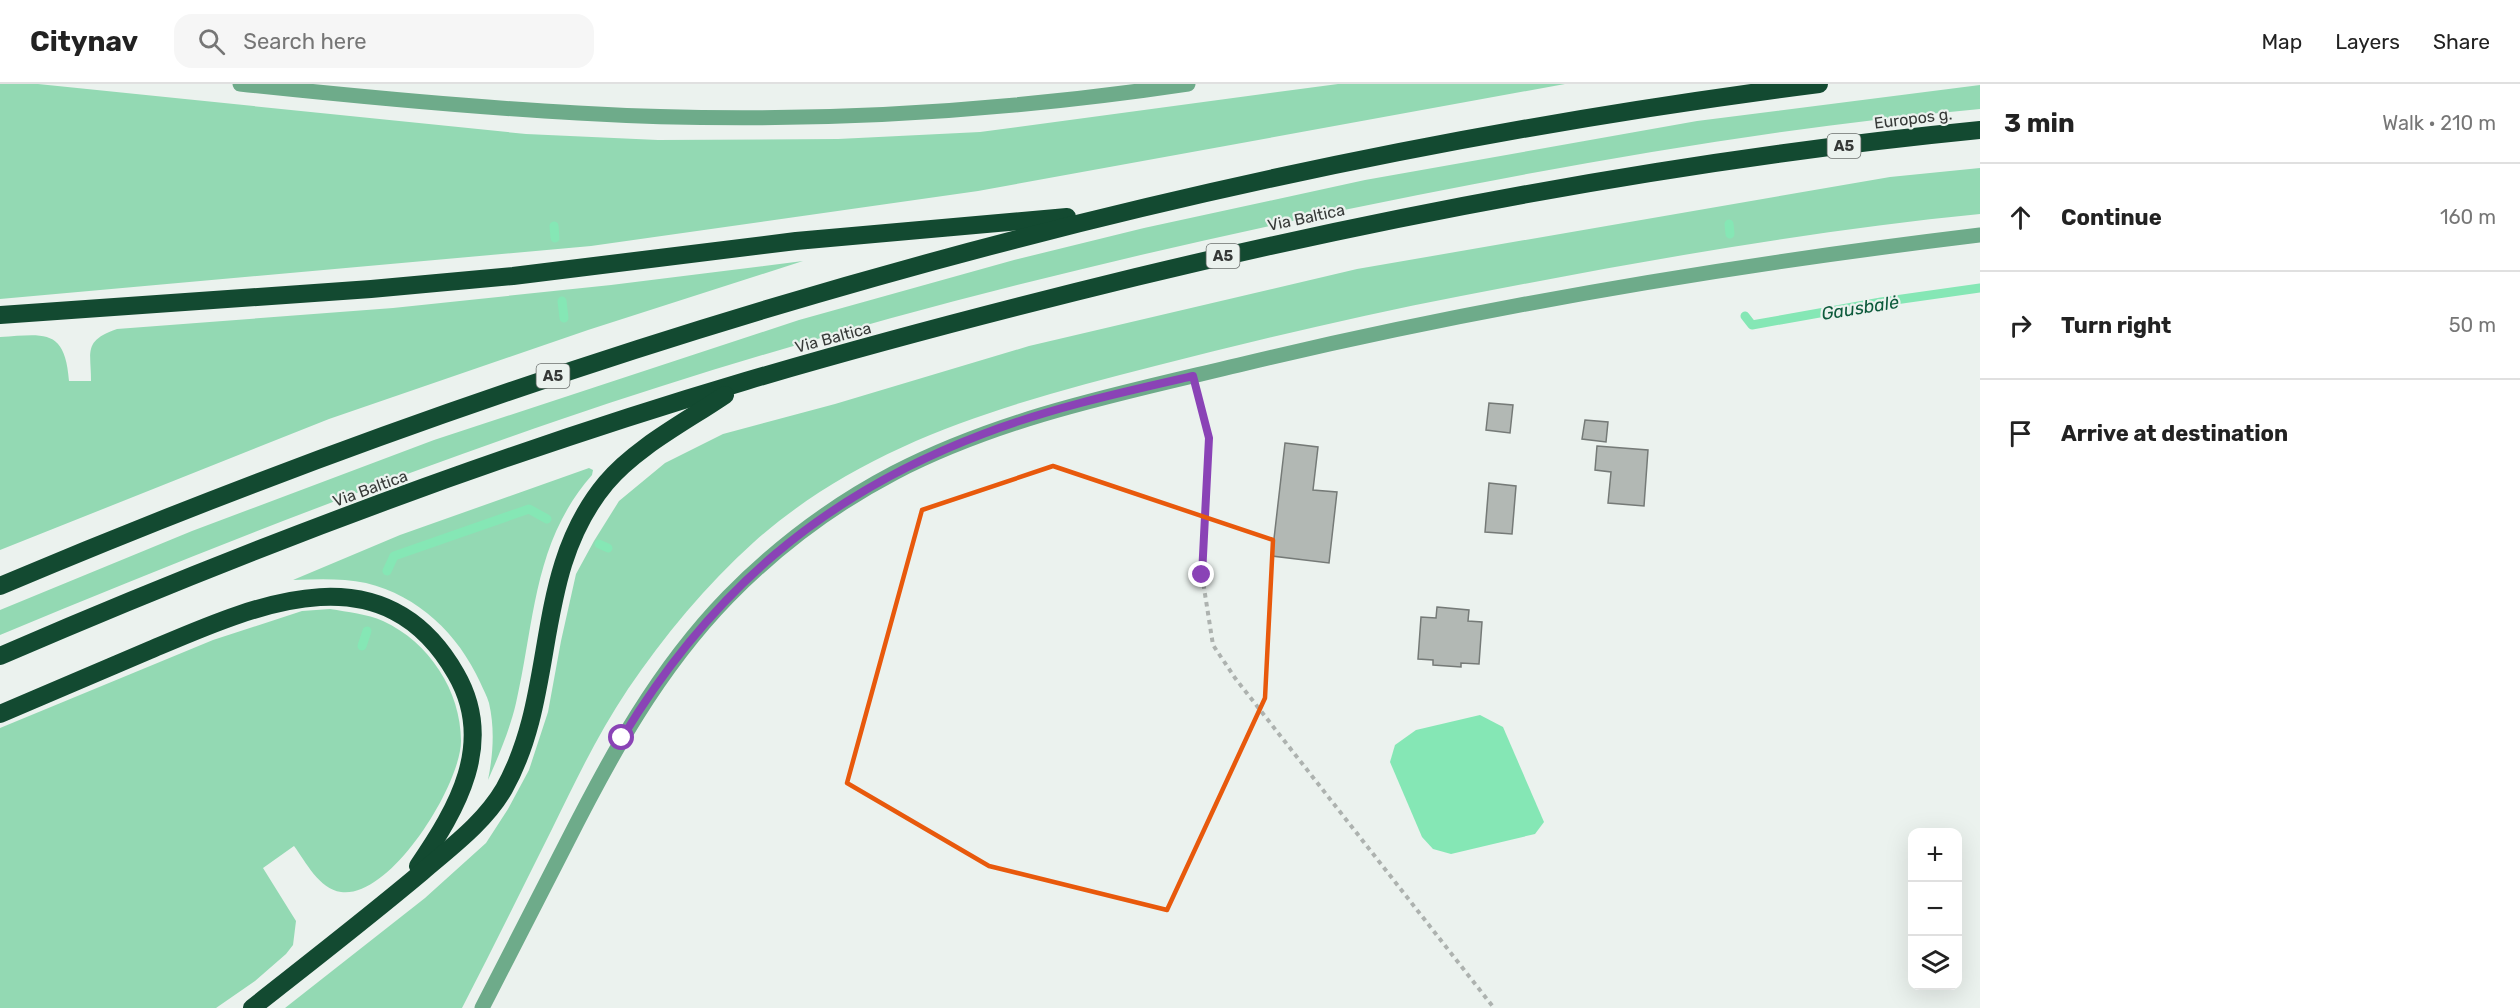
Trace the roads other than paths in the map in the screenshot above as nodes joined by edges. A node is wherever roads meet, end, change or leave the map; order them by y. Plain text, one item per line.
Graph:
1 (240, 84) edge
2 (1188, 84) edge
3 (1820, 84) edge
4 (1980, 130) edge
5 (1709, 163) joint
6 (1122, 212) junction
7 (1980, 235) edge
8 (0, 315) edge
9 (744, 382) junction
10 (0, 586) edge
11 (0, 656) edge
12 (0, 714) edge
13 (406, 885) junction
14 (252, 1008) edge
15 (482, 1008) edge

1 - 2 street
3 - 6 highway, A5
4 - 5 highway, Europos g. / A5
5 - 9 highway, Via Baltica / A5
6 - 8 highway
6 - 10 highway, A5
7 - 15 street
9 - 11 highway, Via Baltica / A5
9 - 13 highway
12 - 13 highway
13 - 14 highway

